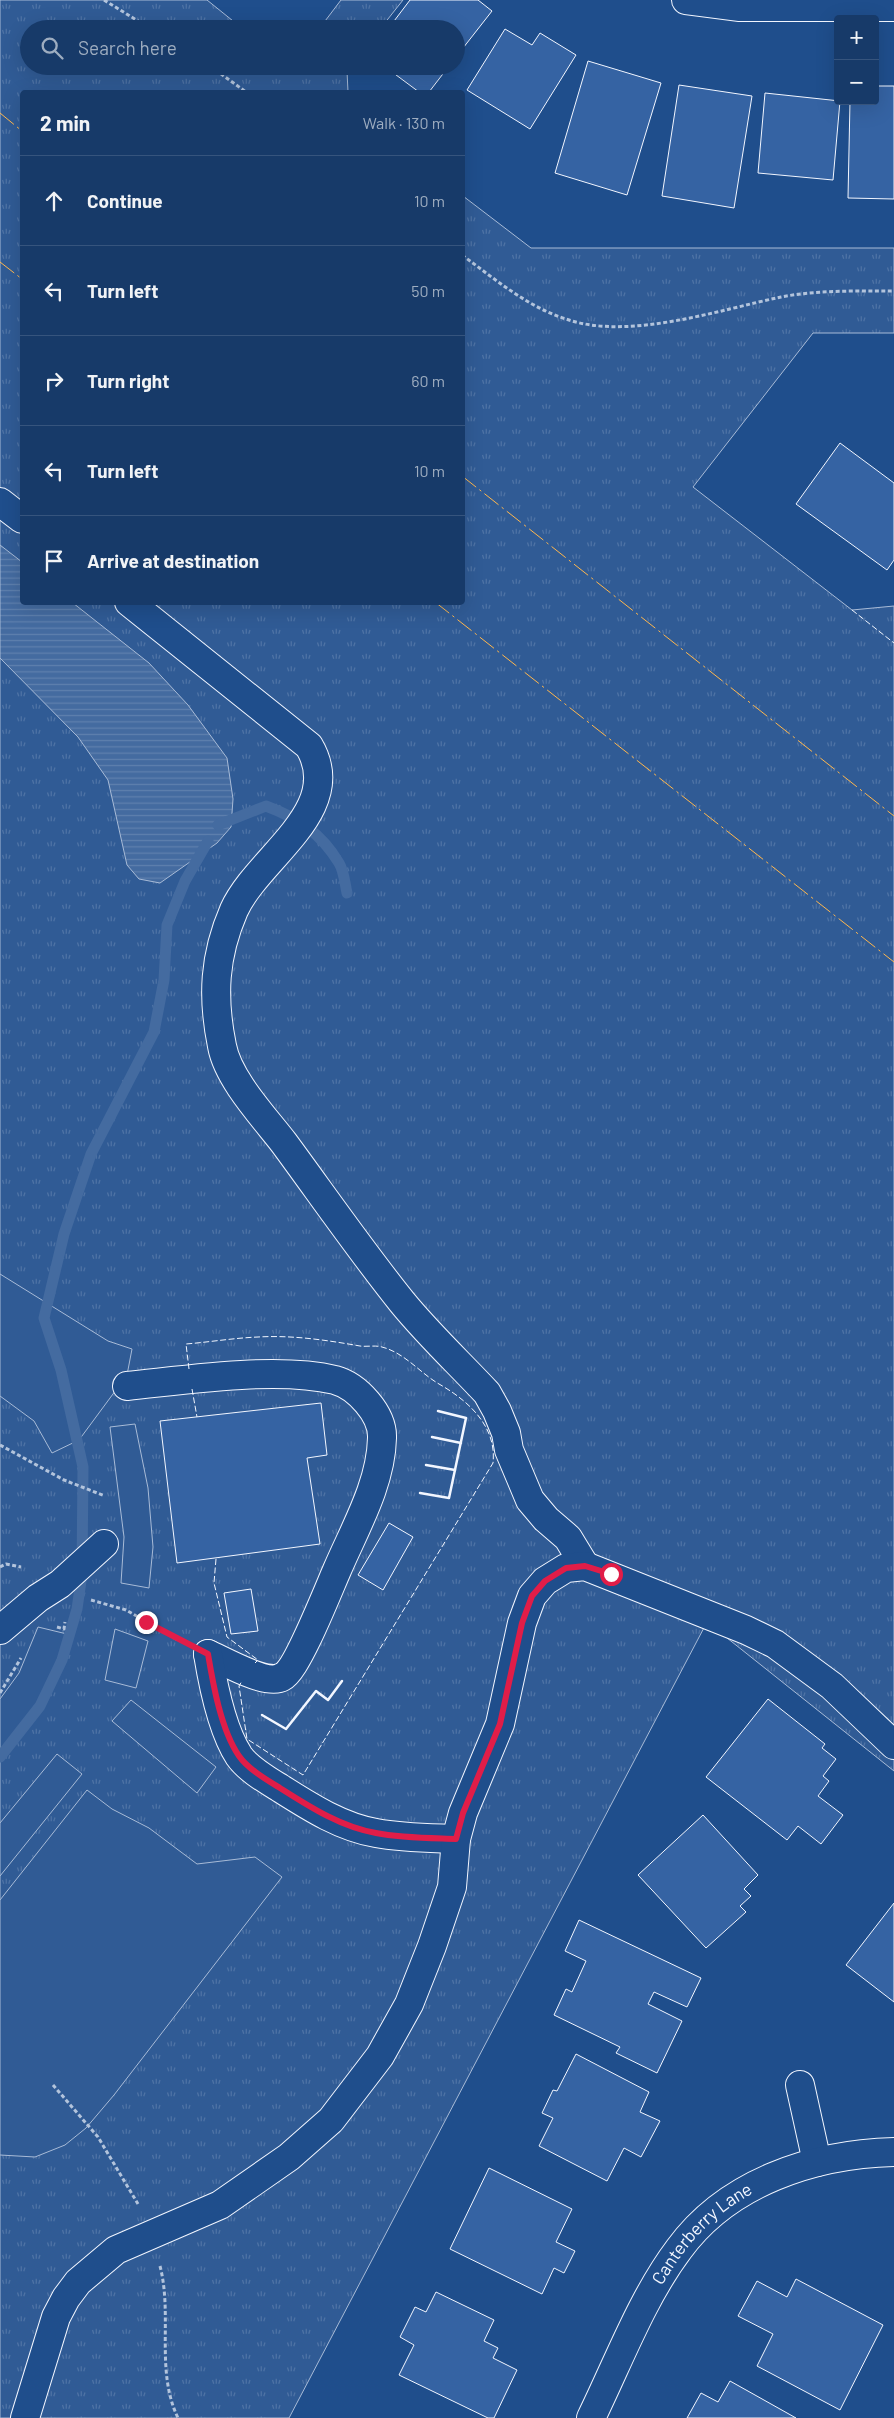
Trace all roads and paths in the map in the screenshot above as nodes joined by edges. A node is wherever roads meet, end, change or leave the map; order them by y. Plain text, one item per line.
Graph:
1 (104, 0) edge
2 (686, 0) edge
3 (894, 7) edge
4 (136, 20) edge
5 (222, 75) edge
6 (243, 90) edge
7 (465, 258) edge
8 (894, 291) edge
9 (0, 502) edge
10 (20, 517) edge
11 (132, 605) edge
12 (127, 1386) dead end
13 (0, 1445) edge
14 (105, 1496) dead end
15 (104, 1544) dead end
16 (585, 1566) junction
17 (101, 1603) dead end
18 (0, 1630) edge
19 (208, 1654) junction
20 (894, 1745) edge
21 (456, 1839) junction
22 (800, 2086) dead end
23 (894, 2152) edge
24 (817, 2162) junction
25 (25, 2418) edge
26 (591, 2418) edge

1 - 4 path
2 - 3 street
5 - 6 path
7 - 8 path
9 - 10 street
11 - 16 street
12 - 19 street
13 - 14 path
15 - 18 street
16 - 20 street
16 - 21 street
17 - 19 path
19 - 21 street
21 - 25 street
22 - 24 street
23 - 24 street, Canterberry Lane
24 - 26 street, Canterberry Lane

